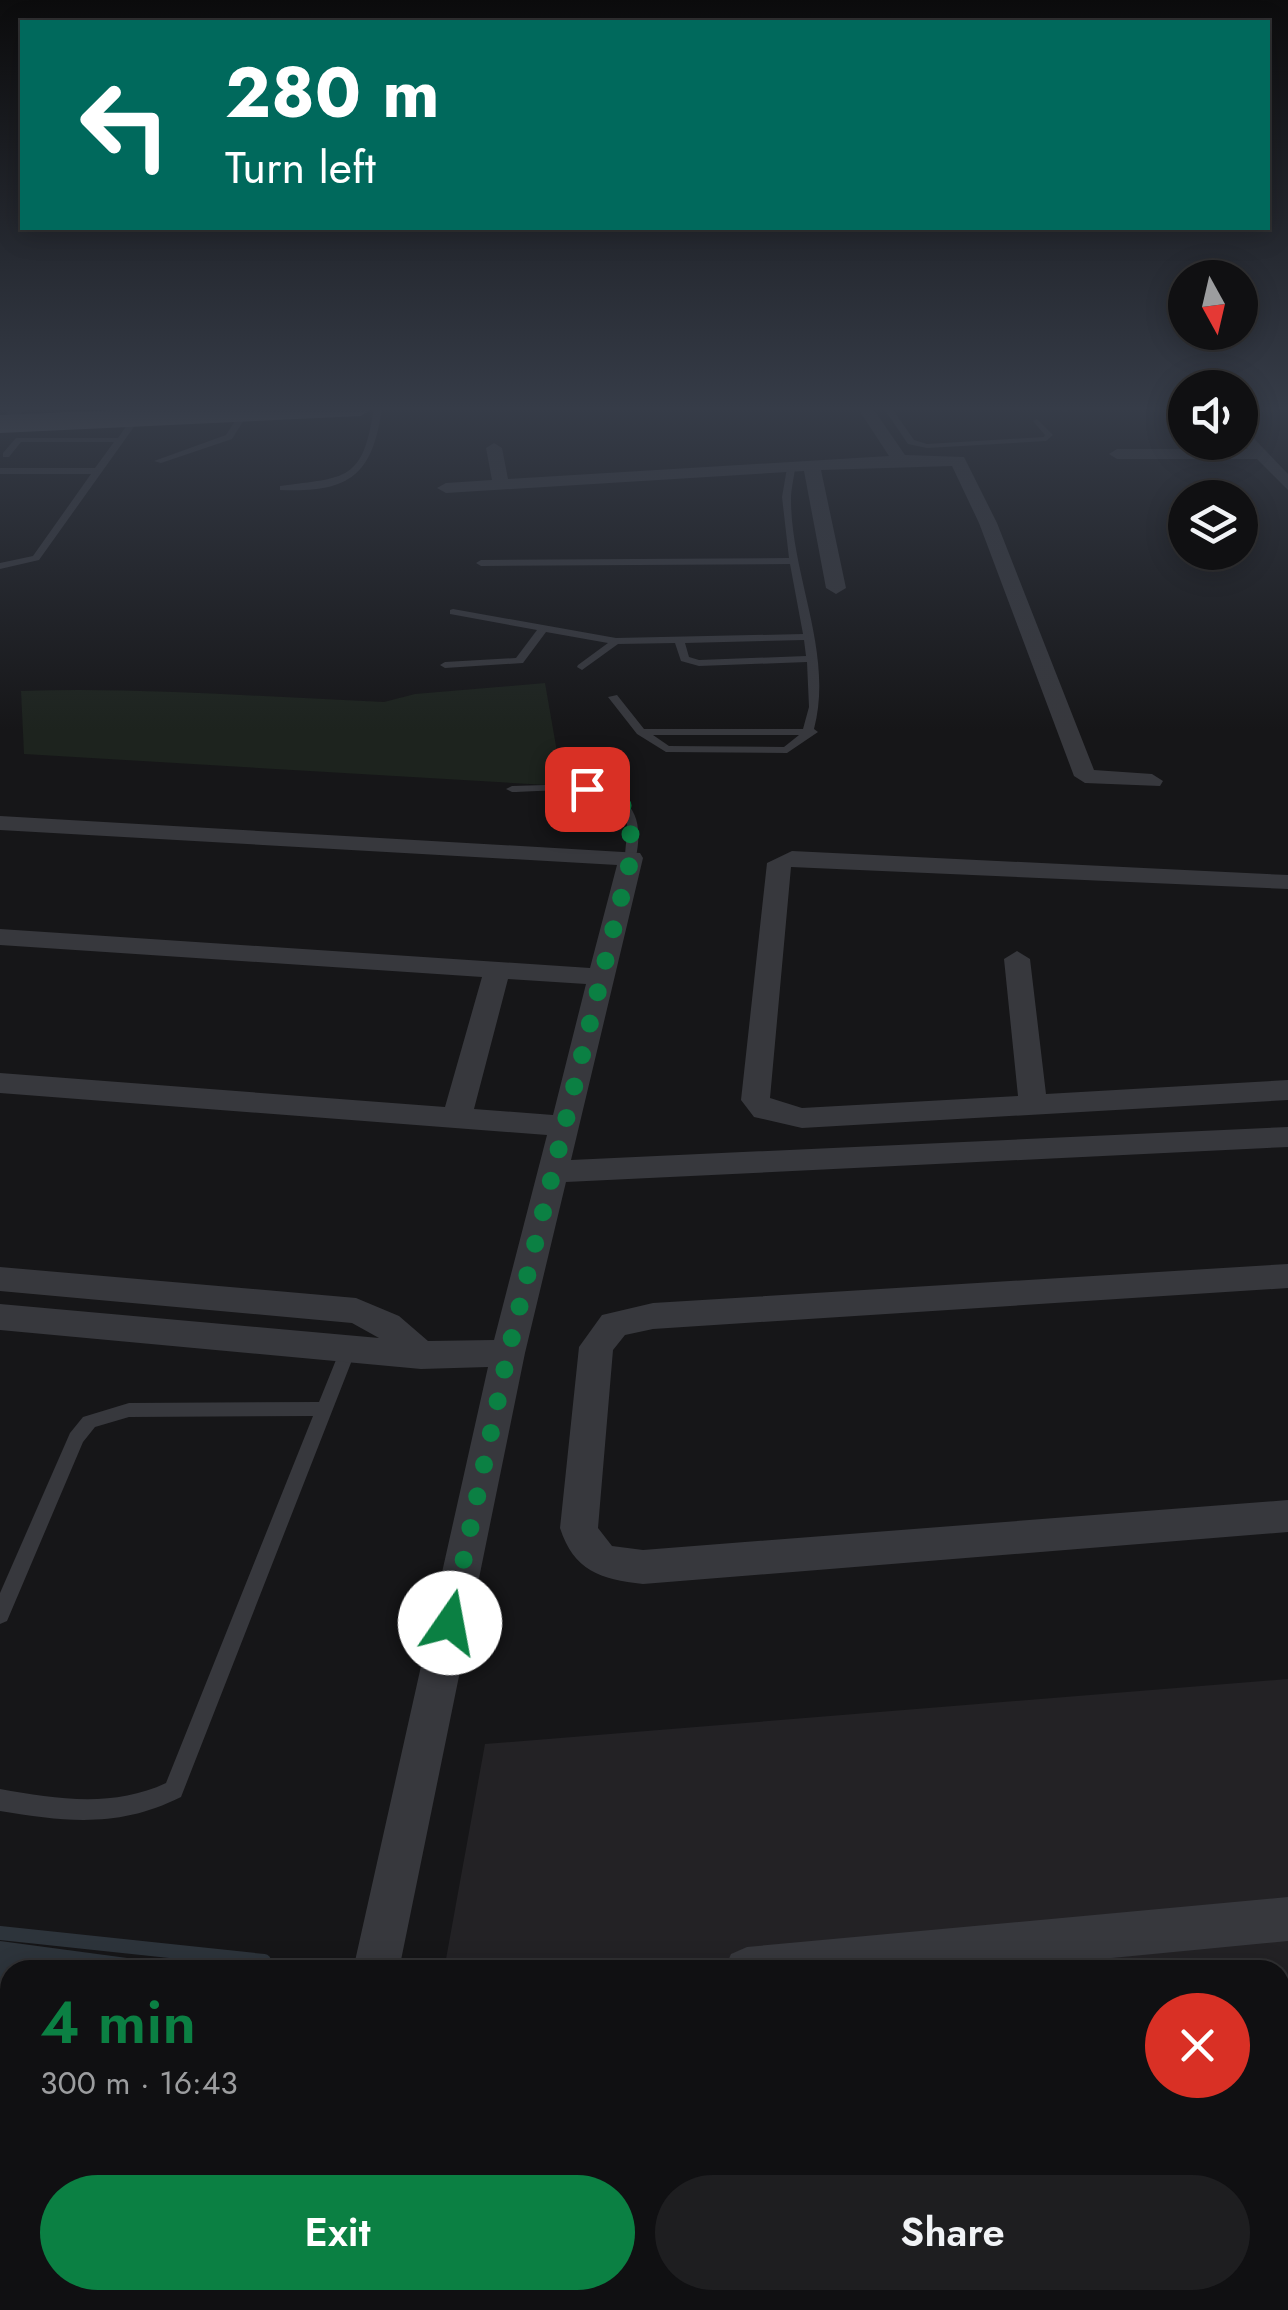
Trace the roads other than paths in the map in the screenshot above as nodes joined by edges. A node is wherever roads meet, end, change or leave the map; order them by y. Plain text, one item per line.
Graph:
1 (67, 515) edge
2 (788, 515) edge
3 (821, 515) edge
4 (982, 515) edge
5 (793, 562) junction
6 (481, 563) dead end
7 (0, 566) edge
8 (836, 588) dead end
9 (453, 612) dead end
10 (542, 630) junction
11 (807, 638) junction
12 (678, 640) junction
13 (616, 641) junction
14 (812, 659) junction
15 (445, 665) dead end
16 (582, 667) dead end
17 (613, 696) dead end
18 (641, 732) junction
19 (813, 732) junction
20 (1152, 781) dead end
21 (512, 788) dead end
22 (0, 822) edge
23 (631, 858) junction
24 (1288, 882) edge
25 (0, 937) edge
26 (1017, 959) dead end
27 (496, 970) junction
28 (602, 977) junction
29 (0, 1083) edge
30 (1288, 1090) edge
31 (1033, 1104) junction
32 (457, 1118) junction
33 (565, 1126) junction
34 (1288, 1137) edge
35 (554, 1172) junction
36 (1288, 1276) edge
37 (0, 1279) edge
38 (0, 1317) edge
39 (348, 1350) junction
40 (508, 1353) junction
41 (421, 1355) junction
42 (325, 1410) junction
43 (1288, 1516) edge
44 (0, 1615) edge
45 (0, 1800) edge
46 (1288, 1919) edge
47 (378, 1960) edge
48 (853, 1960) edge

1 - 7 lane
2 - 5 lane
3 - 8 street
4 - 20 street
5 - 6 lane
5 - 11 lane
9 - 10 lane
10 - 13 lane
10 - 15 lane
11 - 12 lane
11 - 14 lane
12 - 13 lane
12 - 14 lane
13 - 16 lane
14 - 19 lane
17 - 18 lane
18 - 19 lane
18 - 19 lane
21 - 23 lane
22 - 23 street
23 - 28 street
24 - 31 street
25 - 27 street
26 - 31 street
27 - 28 street
27 - 32 street
28 - 33 street
29 - 32 street
30 - 31 street
32 - 33 street
33 - 35 street
34 - 35 street
35 - 40 street
36 - 43 street
37 - 41 street
38 - 39 street
39 - 41 street
39 - 42 lane
40 - 41 street
40 - 47 street
42 - 44 lane
42 - 45 lane
46 - 48 street

